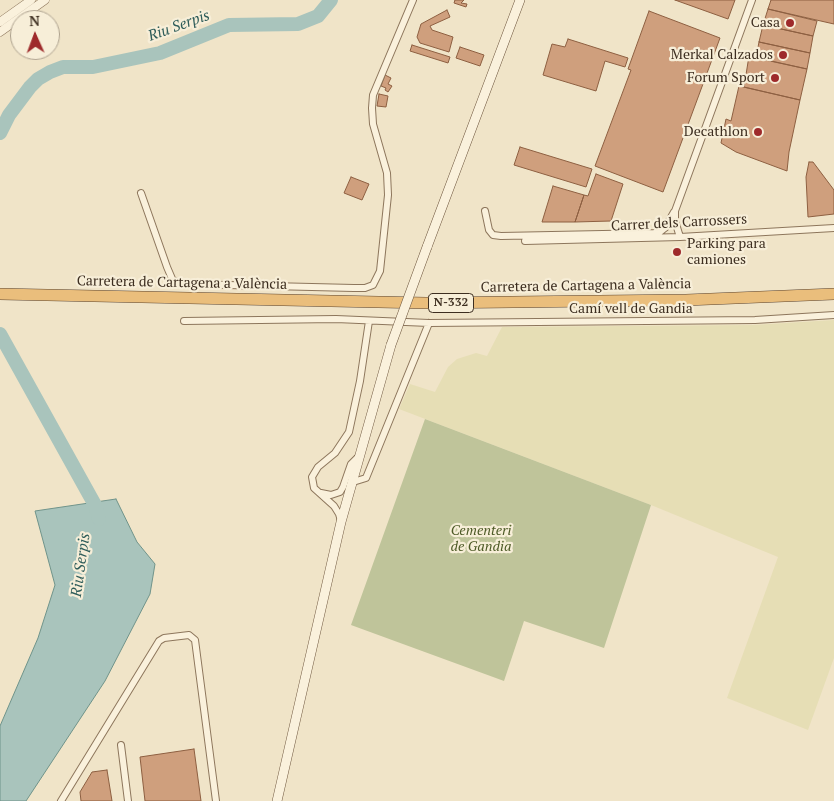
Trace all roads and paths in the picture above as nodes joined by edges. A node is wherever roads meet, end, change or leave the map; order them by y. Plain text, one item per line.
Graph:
1 (31, 0) edge
2 (45, 0) edge
3 (413, 0) edge
4 (520, 0) edge
5 (752, 0) edge
6 (0, 22) edge
7 (0, 32) edge
8 (141, 193) dead end
9 (485, 211) dead end
10 (675, 211) junction
11 (834, 228) edge
12 (680, 237) junction
13 (525, 241) dead end
14 (0, 294) edge
15 (834, 294) edge
16 (834, 315) edge
17 (184, 321) dead end
18 (369, 321) junction
19 (429, 322) junction
20 (359, 456) junction
21 (352, 482) junction
22 (318, 492) junction
23 (341, 522) junction
24 (121, 745) dead end
25 (61, 801) edge
26 (128, 801) edge
27 (216, 801) edge
28 (278, 801) edge

1 - 6 street
2 - 7 street
3 - 8 street
4 - 20 main road, bridge
5 - 10 street
9 - 10 street, Carrer dels Carrossers
10 - 12 street
11 - 12 street, Carrer dels Carrossers
12 - 13 street, Carrer dels Carrossers
14 - 15 highway, Carretera de Cartagena a València / N-332
16 - 19 street, Camí vell de Gandia
17 - 18 street, Camí vell de Gandia
18 - 19 street, Camí vell de Gandia
18 - 22 street
19 - 21 street
20 - 21 main road
20 - 22 street
21 - 23 main road
22 - 23 street
23 - 28 main road
24 - 26 street
25 - 27 street

